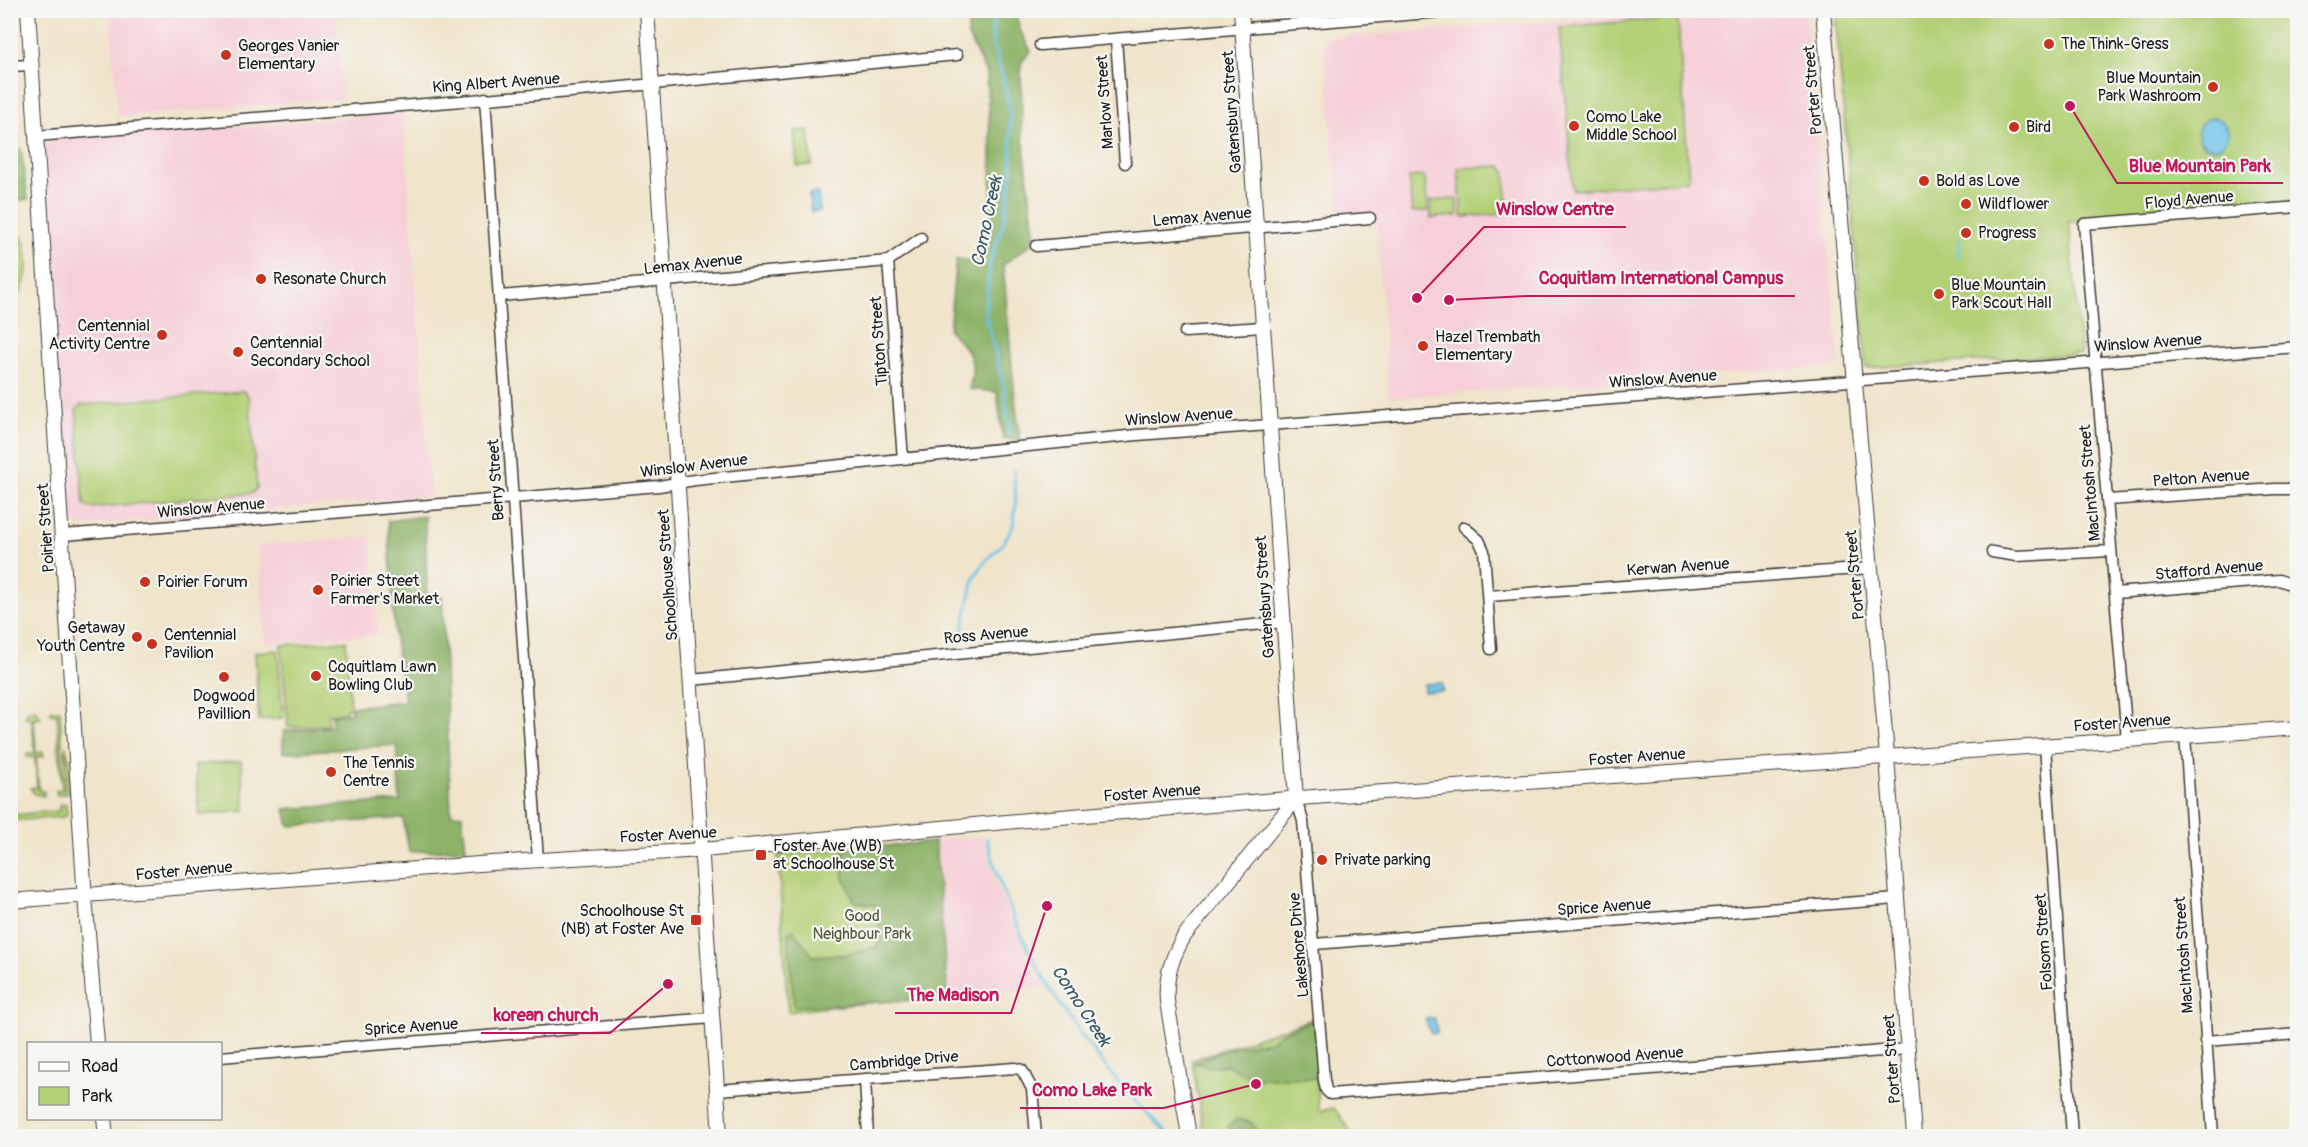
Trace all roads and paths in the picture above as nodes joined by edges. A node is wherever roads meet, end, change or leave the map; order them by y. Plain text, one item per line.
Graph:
1 (28, 10) edge
2 (647, 10) edge
3 (1241, 10) edge
4 (1465, 10) edge
5 (1823, 10) edge
6 (1243, 27) junction
7 (1116, 39) junction
8 (1040, 45) dead end
9 (957, 55) dead end
10 (32, 64) junction
11 (10, 66) edge
12 (652, 83) junction
13 (485, 98) junction
14 (37, 136) junction
15 (1125, 163) dead end
16 (2298, 207) edge
17 (1370, 218) dead end
18 (2084, 224) joint
19 (1256, 228) junction
20 (921, 238) dead end
21 (1036, 246) dead end
22 (888, 261) junction
23 (666, 282) junction
24 (500, 296) junction
25 (1263, 327) junction
26 (1185, 332) dead end
27 (2298, 347) edge
28 (2094, 362) junction
29 (1855, 381) junction
30 (1270, 425) junction
31 (903, 459) junction
32 (678, 482) junction
33 (2298, 489) edge
34 (512, 498) junction
35 (2107, 500) junction
36 (1464, 527) dead end
37 (64, 536) junction
38 (2111, 551) junction
39 (1992, 552) dead end
40 (1871, 568) junction
41 (2115, 593) junction
42 (1488, 596) junction
43 (2297, 600) edge
44 (1284, 622) junction
45 (1491, 649) dead end
46 (691, 680) junction
47 (2298, 728) edge
48 (2185, 735) junction
49 (2127, 739) junction
50 (2045, 745) junction
51 (1887, 756) junction
52 (1296, 799) junction
53 (702, 850) junction
54 (538, 860) junction
55 (85, 896) junction
56 (1897, 899) junction
57 (10, 901) edge
58 (1314, 944) junction
59 (712, 1018) junction
60 (2298, 1034) edge
61 (2205, 1041) junction
62 (97, 1042) edge
63 (1908, 1049) junction
64 (222, 1057) edge
65 (865, 1079) junction
66 (718, 1090) junction
67 (1326, 1090) joint
68 (104, 1120) edge
69 (106, 1137) edge
70 (720, 1137) edge
71 (868, 1137) edge
72 (1036, 1137) edge
73 (1189, 1137) edge
74 (1914, 1137) edge
75 (2072, 1137) edge
76 (2213, 1137) edge

1 - 10 street, Poirier Street
2 - 12 street, Schoolhouse Street
3 - 6 street, Gatensbury Street
4 - 6 street
5 - 29 street, Porter Street
6 - 7 street
6 - 19 street, Gatensbury Street
7 - 8 street
7 - 15 street, Marlow Street
9 - 12 street, King Albert Avenue
10 - 11 street
10 - 14 street, Poirier Street
12 - 13 street, King Albert Avenue
12 - 23 street, Schoolhouse Street
13 - 14 street, King Albert Avenue
13 - 24 street, Berry Street
14 - 37 street, Poirier Street
16 - 18 street, Floyd Avenue
17 - 19 street, Lemax Avenue
18 - 28 street, MacIntosh Street
19 - 21 street, Lemax Avenue
19 - 25 street, Gatensbury Street
20 - 22 street
22 - 23 street, Lemax Avenue
22 - 31 street, Tipton Street
23 - 24 street, Lemax Avenue
23 - 32 street, Schoolhouse Street
24 - 34 street, Berry Street
25 - 26 street
25 - 30 street, Gatensbury Street
27 - 28 street, Winslow Avenue
28 - 29 street, Winslow Avenue
28 - 35 street, MacIntosh Street
29 - 30 street, Winslow Avenue
29 - 40 street, Porter Street
30 - 31 street, Winslow Avenue
30 - 44 street, Gatensbury Street
31 - 32 street, Winslow Avenue
32 - 34 street, Winslow Avenue
32 - 46 street, Schoolhouse Street
33 - 35 street, Pelton Avenue
34 - 37 street, Winslow Avenue
34 - 54 street, Berry Street
35 - 38 street, MacIntosh Street
36 - 42 street
37 - 55 street, Poirier Street
38 - 39 street
38 - 41 street, MacIntosh Street
40 - 42 street, Kerwan Avenue
40 - 51 street, Porter Street
41 - 43 street, Stafford Avenue
41 - 49 street, MacIntosh Street
42 - 45 street
44 - 46 street, Ross Avenue
44 - 52 street, Gatensbury Street
46 - 53 street, Schoolhouse Street
47 - 48 street, Foster Avenue
48 - 49 street, Foster Avenue
48 - 61 street, MacIntosh Street
49 - 50 street, Foster Avenue
50 - 51 street, Foster Avenue
50 - 75 street, Folsom Street
51 - 52 street, Foster Avenue
51 - 56 street, Porter Street
52 - 53 street, Foster Avenue
52 - 58 street, Lakeshore Drive
52 - 73 street
53 - 54 street, Foster Avenue
53 - 59 street, Schoolhouse Street
54 - 55 street, Foster Avenue
55 - 57 street, Foster Avenue
55 - 62 street, Poirier Street
56 - 58 street, Sprice Avenue
56 - 63 street, Porter Street
58 - 67 street, Lakeshore Drive
59 - 64 street, Sprice Avenue
59 - 66 street, Schoolhouse Street
60 - 61 street
61 - 76 street, MacIntosh Street
63 - 67 street, Cottonwood Avenue
63 - 74 street, Porter Street
65 - 66 street, Cambridge Drive
65 - 71 street
65 - 72 street, Cambridge Drive
66 - 70 street, Schoolhouse Street
68 - 69 street

